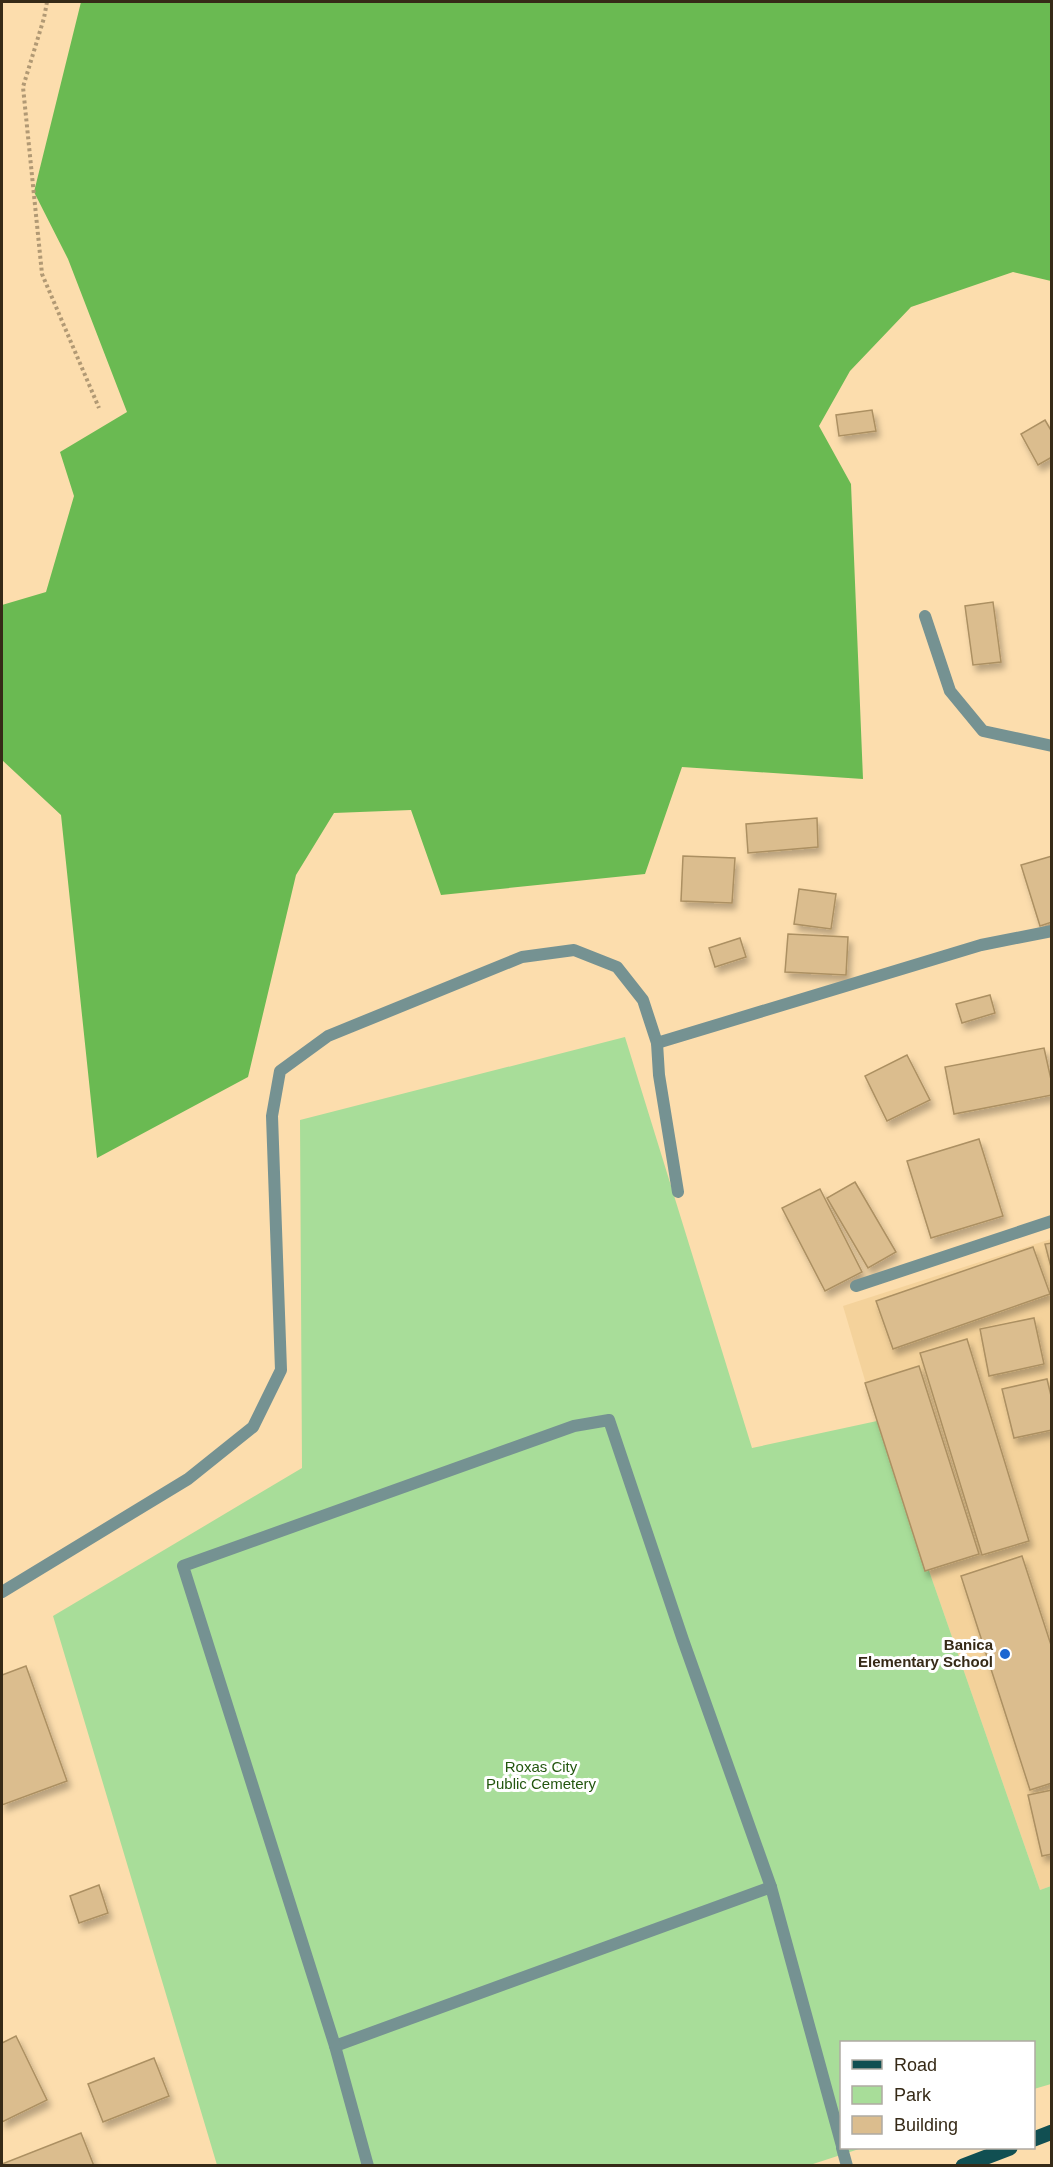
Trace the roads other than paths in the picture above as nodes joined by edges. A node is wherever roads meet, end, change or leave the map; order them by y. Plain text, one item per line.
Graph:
1 (925, 616) dead end
2 (1052, 746) edge
3 (1052, 931) edge
4 (657, 1043) junction
5 (678, 1192) dead end
6 (1052, 1221) edge
7 (856, 1286) dead end
8 (2, 1592) edge
9 (771, 1887) junction
10 (335, 2046) junction
11 (1052, 2132) edge
12 (1035, 2139) edge
13 (840, 2140) edge
14 (843, 2149) edge
15 (1007, 2149) edge
16 (368, 2166) edge
17 (847, 2166) edge
18 (963, 2166) edge

1 - 2 street
3 - 4 street
4 - 5 street
4 - 8 street
6 - 7 street
9 - 10 street
9 - 10 street
9 - 13 street
10 - 16 street
11 - 12 main road
14 - 17 street
15 - 18 main road

